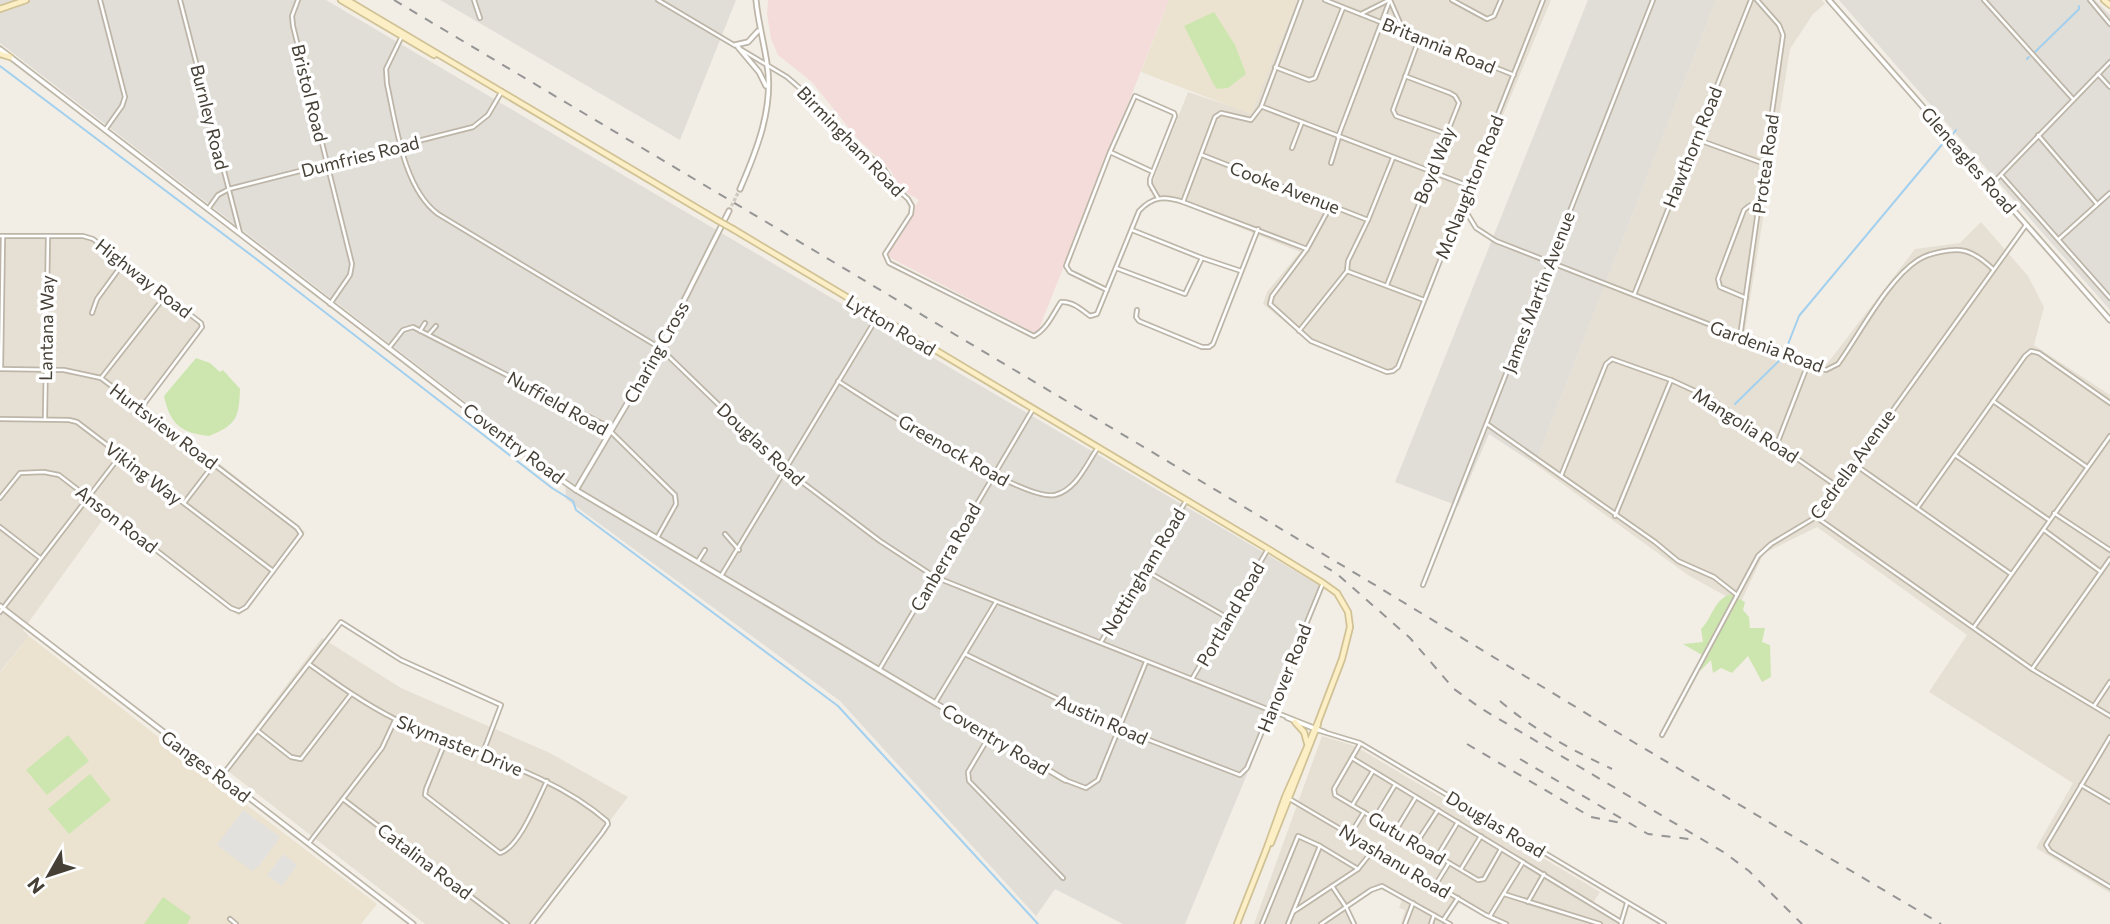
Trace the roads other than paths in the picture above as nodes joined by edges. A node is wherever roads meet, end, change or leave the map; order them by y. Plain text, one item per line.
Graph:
1 (26, 0) edge
2 (100, 0) edge
3 (180, 0) edge
4 (298, 0) edge
5 (341, 0) edge
6 (347, 0) edge
7 (474, 0) edge
8 (658, 0) edge
9 (756, 0) edge
10 (1301, 0) edge
11 (1325, 0) edge
12 (1390, 0) edge
13 (1451, 0) edge
14 (1501, 0) edge
15 (1543, 0) edge
16 (1653, 0) edge
17 (1751, 0) edge
18 (1757, 0) edge
19 (1829, 0) edge
20 (1984, 0) edge
21 (2090, 0) edge
22 (2104, 0) edge
23 (5, 3) edge
24 (2110, 5) edge
25 (1343, 8) junction
26 (0, 9) edge
27 (1361, 14) junction
28 (480, 18) dead end
29 (1382, 22) junction
30 (2110, 24) edge
31 (759, 30) junction
32 (1404, 32) junction
33 (402, 35) junction
34 (1420, 38) junction
35 (736, 46) junction
36 (0, 52) edge
37 (10, 57) joint
38 (2110, 62) edge
39 (768, 65) junction
40 (1275, 67) junction
41 (2098, 74) junction
42 (1514, 75) junction
43 (1405, 76) junction
44 (2110, 87) edge
45 (767, 88) junction
46 (502, 91) junction
47 (2073, 99) junction
48 (1261, 107) junction
49 (1302, 122) junction
50 (105, 130) junction
51 (1447, 134) junction
52 (2038, 134) junction
53 (1339, 137) junction
54 (1695, 139) junction
55 (401, 145) junction
56 (1292, 148) dead end
57 (1110, 152) junction
58 (1202, 155) junction
59 (1393, 158) junction
60 (1331, 163) dead end
61 (327, 164) junction
62 (1765, 164) junction
63 (1151, 171) junction
64 (1432, 172) junction
65 (2001, 175) junction
66 (1991, 185) junction
67 (1469, 186) junction
68 (229, 189) junction
69 (740, 189) tunnel mouth
70 (2110, 193) edge
71 (1158, 199) junction
72 (1183, 202) junction
73 (1759, 202) junction
74 (2097, 204) junction
75 (1331, 205) junction
76 (1462, 205) junction
77 (208, 209) junction
78 (729, 211) tunnel mouth
79 (1368, 220) junction
80 (2026, 225) junction
81 (1131, 229) junction
82 (1258, 229) junction
83 (240, 233) junction
84 (1, 236) edge
85 (48, 236) junction
86 (2059, 240) junction
87 (1307, 249) junction
88 (1202, 258) junction
89 (124, 262) junction
90 (1550, 262) junction
91 (1116, 268) junction
92 (1993, 269) junction
93 (1241, 271) junction
94 (1347, 271) junction
95 (1387, 285) junction
96 (1107, 290) junction
97 (166, 295) junction
98 (1634, 295) junction
99 (1746, 298) junction
100 (2110, 298) edge
101 (1424, 300) junction
102 (330, 304) junction
103 (1, 310) edge
104 (1137, 310) dead end
105 (92, 313) dead end
106 (878, 316) junction
107 (2110, 320) edge
108 (425, 323) dead end
109 (436, 326) dead end
110 (420, 331) junction
111 (1298, 332) junction
112 (429, 334) junction
113 (1740, 337) junction
114 (388, 348) junction
115 (660, 348) junction
116 (1808, 364) junction
117 (1, 369) edge
118 (46, 370) junction
119 (101, 378) junction
120 (1671, 380) junction
121 (838, 381) junction
122 (1993, 400) junction
123 (2110, 403) edge
124 (141, 408) junction
125 (1033, 409) junction
126 (0, 419) edge
127 (45, 420) junction
128 (1486, 424) junction
129 (611, 431) junction
130 (2110, 436) edge
131 (1777, 444) junction
132 (1097, 448) junction
133 (1955, 455) junction
134 (120, 456) junction
135 (214, 464) junction
136 (1854, 464) junction
137 (2087, 467) junction
138 (786, 470) junction
139 (994, 475) junction
140 (1561, 476) junction
141 (1838, 487) junction
142 (576, 490) junction
143 (88, 496) junction
144 (0, 498) edge
145 (1186, 501) junction
146 (184, 503) junction
147 (1918, 508) junction
148 (2054, 513) junction
149 (1615, 516) junction
150 (1816, 517) junction
151 (2049, 520) junction
152 (0, 527) edge
153 (2043, 529) junction
154 (725, 534) dead end
155 (657, 537) junction
156 (1268, 549) junction
157 (705, 550) dead end
158 (739, 550) junction
159 (2110, 550) edge
160 (40, 558) junction
161 (2110, 559) edge
162 (698, 561) junction
163 (2108, 565) edge
164 (1143, 569) junction
165 (273, 571) junction
166 (2101, 572) junction
167 (2011, 574) junction
168 (721, 576) junction
169 (934, 577) junction
170 (1323, 583) junction
171 (1423, 585) dead end
172 (1737, 595) junction
173 (996, 602) junction
174 (1, 609) edge
175 (1228, 618) junction
176 (1974, 628) junction
177 (1100, 643) junction
178 (965, 654) junction
179 (1146, 662) junction
180 (309, 664) junction
181 (2032, 669) junction
182 (879, 670) junction
183 (1191, 680) junction
184 (2110, 682) edge
185 (351, 694) junction
186 (935, 703) junction
187 (2094, 706) junction
188 (1270, 712) junction
189 (1285, 716) junction
190 (2110, 716) edge
191 (395, 719) junction
192 (1295, 722) junction
193 (1316, 727) junction
194 (1118, 728) junction
195 (258, 731) junction
196 (990, 735) junction
197 (1662, 735) dead end
198 (2110, 737) edge
199 (446, 740) junction
200 (1360, 743) junction
201 (1307, 744) junction
202 (482, 755) junction
203 (1352, 758) junction
204 (1373, 771) junction
205 (1243, 774) joint
206 (221, 778) junction
207 (1065, 780) joint
208 (547, 781) junction
209 (1395, 785) junction
210 (2081, 785) junction
211 (1416, 797) junction
212 (1287, 798) junction
213 (343, 799) junction
214 (2110, 802) edge
215 (1352, 805) junction
216 (1438, 810) junction
217 (1364, 813) junction
218 (1375, 819) junction
219 (1458, 822) junction
220 (1396, 831) junction
221 (1350, 834) junction
222 (1481, 836) junction
223 (309, 843) junction
224 (1417, 843) junction
225 (1320, 846) junction
226 (1374, 849) junction
227 (1501, 849) junction
228 (1438, 856) junction
229 (1523, 862) junction
230 (1449, 863) junction
231 (1358, 869) junction
232 (1460, 870) junction
233 (1544, 874) junction
234 (1063, 878) dead end
235 (1436, 884) junction
236 (1332, 886) junction
237 (2110, 887) edge
238 (1504, 894) junction
239 (1458, 898) junction
240 (1528, 902) junction
241 (1413, 903) junction
242 (1628, 903) junction
243 (1346, 907) junction
244 (1293, 912) junction
245 (1434, 915) junction
246 (1490, 917) junction
247 (230, 919) dead end
248 (1443, 920) junction
249 (1621, 923) edge
250 (236, 924) edge
251 (413, 924) edge
252 (507, 924) edge
253 (532, 924) edge
254 (1237, 924) edge
255 (1262, 924) edge
256 (1289, 924) edge
257 (1321, 924) edge
258 (1355, 924) edge
259 (1405, 924) edge
260 (1431, 924) edge
261 (1450, 924) edge
262 (1506, 924) edge
263 (1601, 924) edge
264 (1664, 924) edge

1 - 23 main road
2 - 50 street
3 - 68 street, Burnley Road
4 - 61 street, Bristol Road
5 - 33 main road, Lytton Road
6 - 33 main road, Lytton Road
7 - 28 street
8 - 35 street, Birmingham Road
9 - 31 street
10 - 40 street
11 - 25 street, Britannia Road
12 - 27 street
12 - 29 street
12 - 32 street
13 - 14 street
15 - 42 street, McNaughton Road
16 - 90 street, James Martin Avenue
17 - 54 street, Hawthorn Road
18 - 62 street, Protea Road
19 - 66 street, Gleneagles Road
20 - 47 street
21 - 30 street
22 - 24 main road
23 - 26 main road
25 - 27 street, Britannia Road
25 - 40 street
27 - 29 street, Britannia Road
29 - 32 street, Britannia Road
29 - 53 street
31 - 35 street
31 - 39 street
32 - 34 street, Britannia Road
33 - 46 main road, Lytton Road
33 - 55 street, Douglas Road
34 - 42 street, Britannia Road
34 - 43 street
35 - 39 street, Birmingham Road
35 - 45 street
36 - 37 main road
37 - 50 street, Coventry Road
38 - 41 street
39 - 45 street
39 - 96 street, Birmingham Road
40 - 48 street
41 - 44 street
41 - 47 street
42 - 67 street, McNaughton Road
43 - 51 street, Boyd Way
43 - 51 street
45 - 69 street
46 - 55 street, Dumfries Road
46 - 106 main road, Lytton Road, bridge
47 - 52 street
48 - 49 street
48 - 58 street
49 - 53 street
49 - 56 street
50 - 77 street, Coventry Road
51 - 64 street, Boyd Way
52 - 65 street
52 - 74 street
53 - 59 street
53 - 60 street
54 - 62 street
54 - 98 street, Hawthorn Road
55 - 61 street, Dumfries Road
55 - 115 street, Douglas Road
57 - 63 street
57 - 63 street
57 - 96 street
58 - 72 street
58 - 75 street, Cooke Avenue
59 - 64 street
59 - 79 street
61 - 68 street, Dumfries Road
61 - 102 street, Bristol Road
62 - 73 street, Protea Road
63 - 71 street
64 - 67 street
64 - 95 street, Boyd Way
65 - 66 street
65 - 86 street
66 - 80 street, Gleneagles Road
67 - 76 street, McNaughton Road
68 - 77 street, Dumfries Road
68 - 83 street, Burnley Road
70 - 74 street
71 - 72 street
71 - 81 street
72 - 82 street
73 - 99 street, Protea Road
73 - 99 street
74 - 86 street
75 - 79 street, Cooke Avenue
75 - 87 street
76 - 90 street, Gardenia Road
76 - 101 street, McNaughton Road
77 - 83 street, Coventry Road
78 - 115 street, Charing Cross
79 - 94 street
80 - 92 street, Cedrella Avenue
80 - 107 street, Gleneagles Road
81 - 88 street
81 - 91 street
82 - 87 street
82 - 93 street
83 - 102 street, Coventry Road
84 - 85 street, Highway Road
84 - 103 street
85 - 89 street, Highway Road
85 - 118 street, Lantana Way
86 - 100 street
87 - 111 street
88 - 91 street
88 - 93 street
89 - 97 street, Highway Road
89 - 105 street
90 - 98 street, Gardenia Road
90 - 128 street, James Martin Avenue
91 - 96 street
92 - 116 street, Gardenia Road
92 - 136 street, Cedrella Avenue
93 - 104 street
94 - 95 street
94 - 111 street
95 - 101 street
97 - 119 street
97 - 124 street, Highway Road
98 - 113 street, Gardenia Road
99 - 113 street, Protea Road
101 - 111 street, McNaughton Road
102 - 114 street, Coventry Road
103 - 117 street
106 - 121 street
106 - 125 main road, Lytton Road
108 - 110 street
109 - 112 street
110 - 112 street, Nuffield Road
110 - 114 street
112 - 129 street, Nuffield Road
113 - 116 street, Gardenia Road
114 - 142 street, Coventry Road
115 - 129 street, Charing Cross
115 - 138 street, Douglas Road
116 - 131 street
117 - 118 street, Hurtsview Road
118 - 119 street, Hurtsview Road
118 - 127 street, Lantana Way
119 - 124 street, Hurtsview Road
120 - 131 street, Mangolia Road
120 - 140 street, Mangolia Road
120 - 149 street
121 - 138 street
121 - 139 street, Greenock Road
122 - 123 street
122 - 133 street
122 - 137 street
124 - 135 street, Hurtsview Road
125 - 132 main road, Lytton Road
125 - 139 street, Canberra Road
126 - 127 street, Viking Way
127 - 134 street, Viking Way
128 - 140 street
128 - 171 street, James Martin Avenue
129 - 142 street, Charing Cross
129 - 155 street, Nuffield Road
130 - 137 street
131 - 141 street, Mangolia Road
132 - 139 street, Greenock Road
132 - 145 main road, Lytton Road
133 - 147 street
133 - 151 street
134 - 143 street
134 - 146 street, Viking Way
135 - 146 street
135 - 165 street, Hurtsview Road
136 - 141 street, Cedrella Avenue
136 - 147 street
137 - 148 street
138 - 158 street
138 - 169 street, Douglas Road
139 - 169 street, Canberra Road
140 - 149 street
141 - 150 street, Cedrella Avenue
142 - 155 street, Coventry Road
143 - 144 street, Anson Road
143 - 160 street
143 - 165 street, Anson Road
145 - 156 main road, Lytton Road
145 - 164 street, Nottingham Road
146 - 165 street, Viking Way
147 - 167 street
148 - 151 street
148 - 159 street
149 - 172 street
150 - 172 street, Cedrella Avenue
150 - 176 street
151 - 153 street
152 - 160 street
153 - 166 street
153 - 167 street
154 - 158 street
155 - 162 street, Coventry Road
156 - 170 main road, Lytton Road
156 - 175 street, Portland Road
157 - 162 street
158 - 168 street
160 - 174 street
161 - 163 street
162 - 168 street, Coventry Road
163 - 166 street
164 - 175 street
164 - 177 street, Nottingham Road
166 - 181 street
167 - 176 street
168 - 182 street, Coventry Road
169 - 173 street, Douglas Road
169 - 182 street, Canberra Road
170 - 188 street, Hanover Road
170 - 193 main road, Lytton Road
172 - 197 street, Cedrella Avenue
173 - 177 street, Douglas Road
173 - 178 street
174 - 206 street, Ganges Road
175 - 183 street, Portland Road
176 - 181 street
177 - 179 street, Douglas Road
178 - 186 street
178 - 194 street, Austin Road
179 - 183 street, Douglas Road
179 - 194 street
180 - 185 street, Skymaster Drive
180 - 195 street
180 - 202 street
181 - 187 street
182 - 186 street, Coventry Road
183 - 188 street, Douglas Road
184 - 187 street
185 - 191 street, Skymaster Drive
185 - 195 street
186 - 196 street, Coventry Road
187 - 190 street
188 - 189 street, Douglas Road
188 - 205 street, Hanover Road
189 - 192 street, Douglas Road
189 - 193 street, Douglas Road
191 - 199 street, Skymaster Drive
191 - 213 street
192 - 193 street, Douglas Road
192 - 201 main road
193 - 200 street, Douglas Road
193 - 201 main road
193 - 212 main road
194 - 205 street, Austin Road
194 - 207 street
195 - 206 street
196 - 207 street, Coventry Road
196 - 234 street
198 - 210 street
199 - 202 street, Skymaster Drive
199 - 208 street
200 - 203 street
200 - 242 street, Douglas Road
201 - 212 main road
202 - 208 street, Skymaster Drive
203 - 204 street
203 - 215 street, Gutu Road
204 - 209 street
204 - 215 street
206 - 223 street, Ganges Road
208 - 253 street, Skymaster Drive
209 - 211 street
209 - 218 street
210 - 214 street
210 - 237 street
211 - 216 street
211 - 220 street
212 - 221 street, Nyashanu Road
212 - 254 main road
213 - 223 street
213 - 252 street, Catalina Road
215 - 217 street, Gutu Road
216 - 219 street
216 - 224 street
217 - 218 street, Gutu Road
217 - 221 street
218 - 220 street, Gutu Road
219 - 222 street
219 - 228 street
220 - 224 street, Gutu Road
221 - 226 street, Nyashanu Road
222 - 227 street
222 - 232 street
223 - 251 street, Ganges Road
224 - 228 street, Gutu Road
225 - 231 street
225 - 244 street
225 - 255 street
226 - 231 street
226 - 235 street, Nyashanu Road
227 - 229 street
227 - 232 street, Gutu Road
228 - 230 street, Gutu Road
229 - 233 street
229 - 238 street
230 - 232 street, Gutu Road
230 - 235 street
231 - 236 street
233 - 240 street
233 - 249 street
235 - 239 street, Nyashanu Road
236 - 243 street
236 - 244 street
238 - 240 street
238 - 246 street
239 - 246 street, Nyashanu Road
239 - 248 street
240 - 263 street
241 - 243 street
241 - 245 street
241 - 259 street
242 - 249 street
242 - 264 street, Douglas Road
243 - 257 street
243 - 258 street
244 - 256 street
245 - 248 street
245 - 260 street
246 - 262 street, Nyashanu Road
247 - 250 street
248 - 261 street

